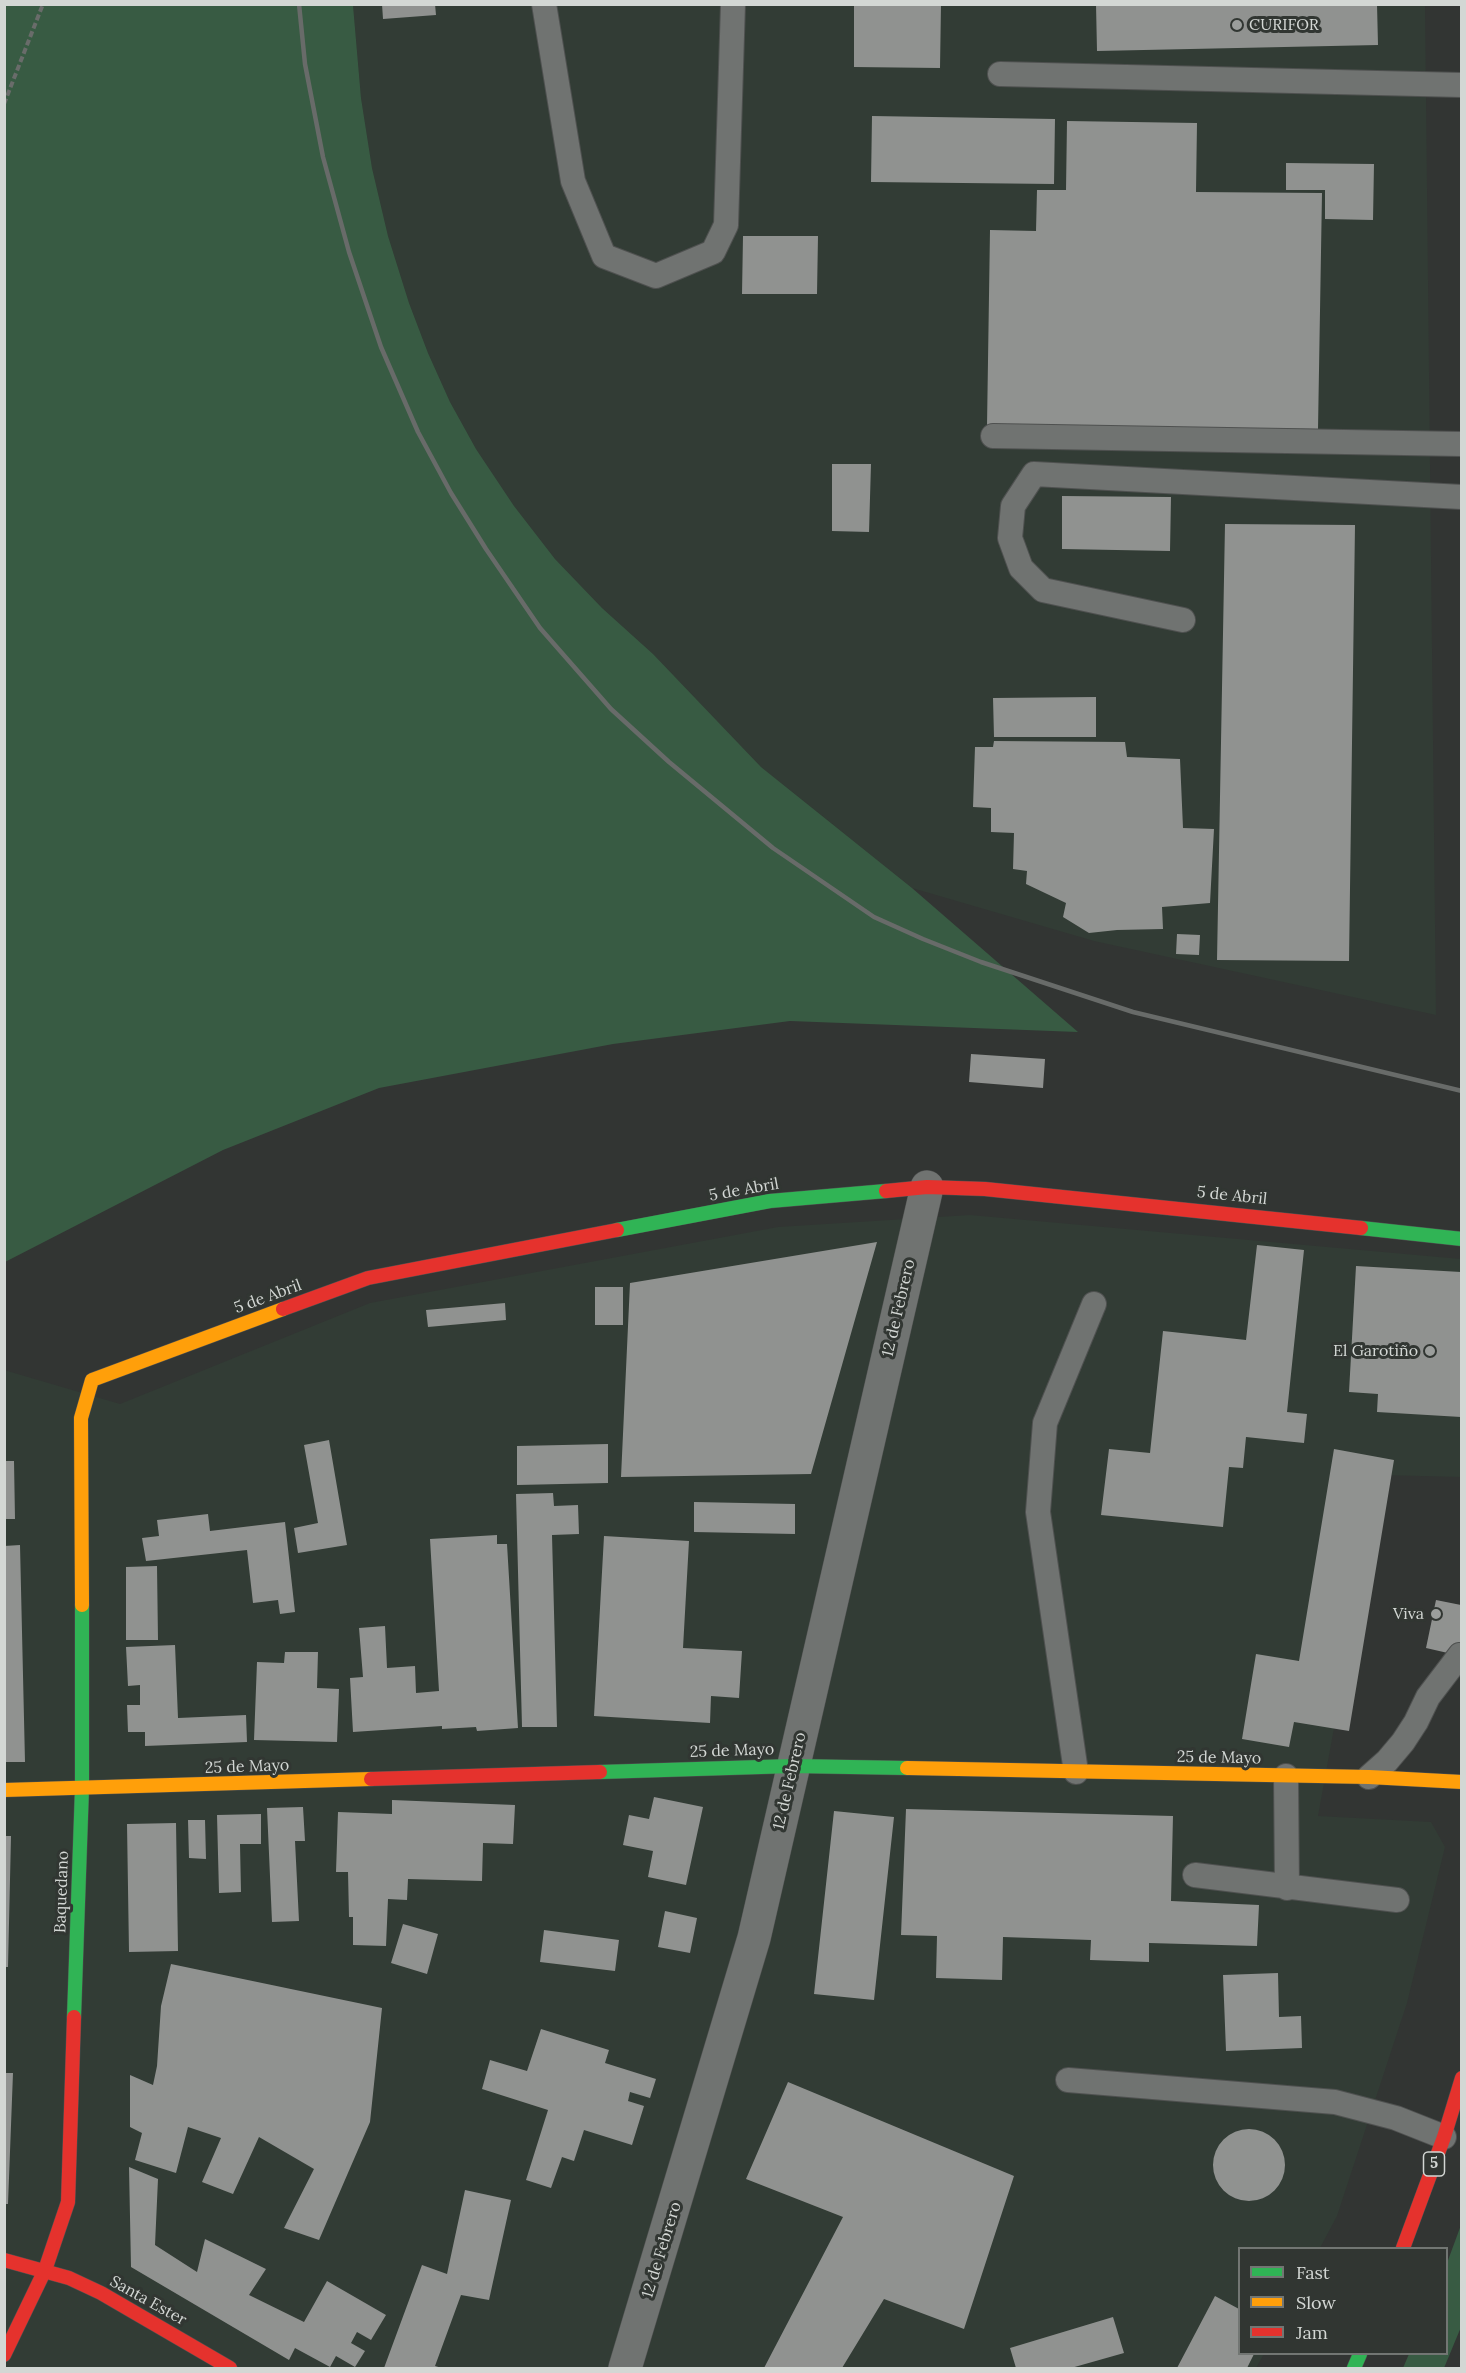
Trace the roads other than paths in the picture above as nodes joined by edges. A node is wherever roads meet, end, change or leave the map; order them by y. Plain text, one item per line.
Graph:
1 (543, 4) edge
2 (733, 4) edge
3 (1000, 74) dead end
4 (1461, 85) edge
5 (993, 436) dead end
6 (1461, 444) edge
7 (1461, 497) edge
8 (1183, 620) dead end
9 (927, 1187) junction
10 (1461, 1239) edge
11 (1094, 1304) dead end
12 (81, 1418) joint
13 (1461, 1657) edge
14 (793, 1766) junction
15 (1076, 1772) junction
16 (1286, 1776) junction
17 (1369, 1778) junction
18 (1461, 1782) edge
19 (82, 1788) junction
20 (4, 1790) edge
21 (1195, 1875) dead end
22 (1287, 1887) junction
23 (1397, 1900) dead end
24 (1461, 2078) edge
25 (1068, 2080) dead end
26 (1443, 2137) junction
27 (1403, 2247) edge
28 (4, 2260) edge
29 (45, 2270) junction
30 (4, 2355) edge
31 (230, 2368) edge
32 (625, 2368) edge

1 - 2 lane
3 - 4 lane
5 - 6 lane
7 - 8 lane
9 - 10 main road, 5 de Abril
9 - 12 main road, 5 de Abril
9 - 14 street, 12 de Febrero
11 - 15 lane
12 - 19 main road, Baquedano
13 - 17 lane
14 - 15 main road, 25 de Mayo
14 - 19 main road, 25 de Mayo
14 - 32 street, 12 de Febrero
15 - 16 main road, 25 de Mayo
16 - 17 main road, 25 de Mayo
16 - 22 lane
17 - 18 main road, 25 de Mayo
19 - 20 main road, 25 de Mayo
19 - 29 main road, Baquedano
21 - 22 lane
22 - 23 lane
24 - 26 main road, 5
25 - 26 lane
26 - 27 main road, 5
28 - 29 main road, Santa Ester
29 - 30 main road, Baquedano
29 - 31 main road, Santa Ester

